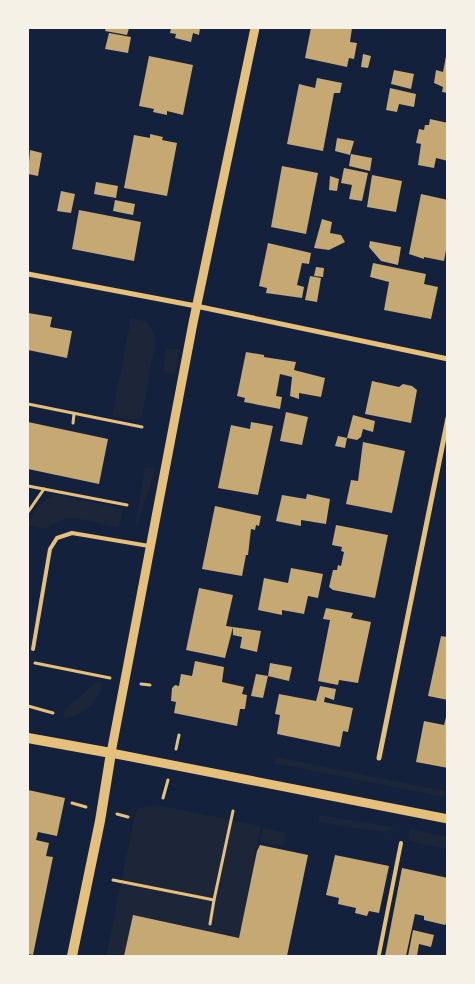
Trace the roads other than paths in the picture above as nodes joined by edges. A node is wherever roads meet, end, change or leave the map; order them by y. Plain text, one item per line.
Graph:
1 (255, 28) edge
2 (28, 274) edge
3 (196, 306) junction
4 (448, 360) edge
5 (448, 418) edge
6 (149, 546) junction
7 (33, 649) dead end
8 (28, 738) edge
9 (111, 753) junction
10 (379, 758) dead end
11 (448, 819) edge
12 (401, 843) dead end
13 (378, 954) dead end
14 (72, 956) edge

1 - 3 street
2 - 3 street
3 - 4 street
3 - 6 street
5 - 10 street
6 - 7 lane
6 - 9 street
8 - 9 main road
9 - 11 street
9 - 14 main road
12 - 13 lane

